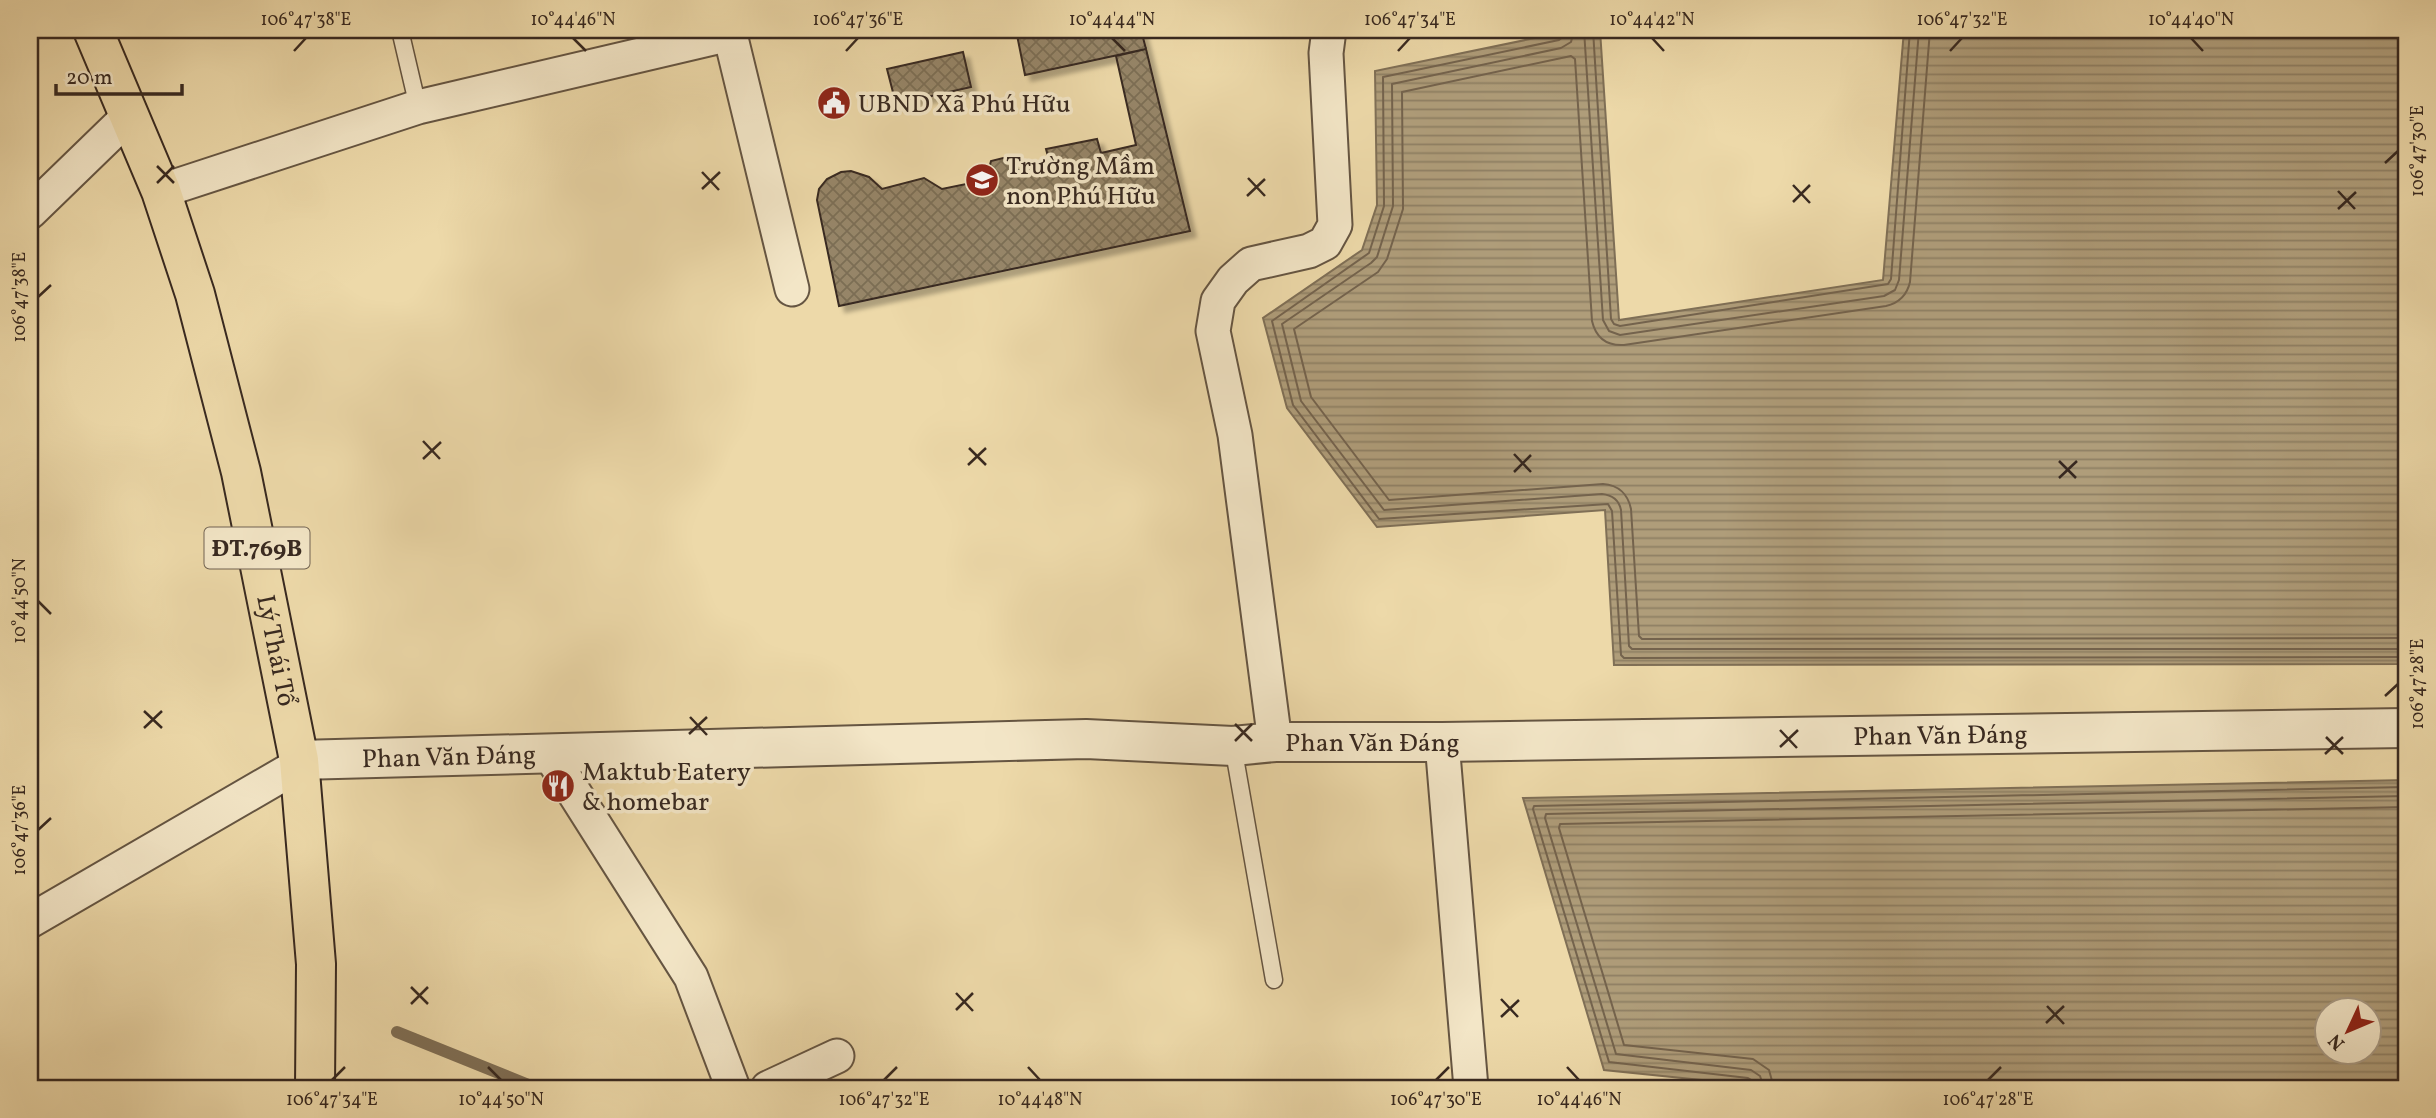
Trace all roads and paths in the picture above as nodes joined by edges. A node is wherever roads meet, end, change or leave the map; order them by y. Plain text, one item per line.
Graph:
1 (93, 30) edge
2 (400, 30) edge
3 (1329, 30) edge
4 (418, 107) junction
5 (130, 115) junction
6 (161, 191) junction
7 (30, 212) edge
8 (792, 289) dead end
9 (2406, 728) edge
10 (1275, 742) junction
11 (1442, 742) junction
12 (1233, 746) junction
13 (549, 753) junction
14 (299, 762) junction
15 (30, 921) edge
16 (1274, 980) dead end
17 (837, 1056) dead end
18 (315, 1088) edge
19 (733, 1088) edge
20 (768, 1088) edge
21 (1471, 1088) edge

1 - 5 main road, Lý Thái Tổ / ĐT.769B
2 - 4 lane
3 - 10 street
4 - 6 street
4 - 8 street
5 - 6 main road, Lý Thái Tổ / ĐT.769B
5 - 7 street
6 - 14 main road, Lý Thái Tổ / ĐT.769B
9 - 11 street, Phan Văn Đáng
10 - 11 street, Phan Văn Đáng
10 - 12 street, Phan Văn Đáng
11 - 21 street
12 - 13 street, Phan Văn Đáng
12 - 16 lane
13 - 14 street, Phan Văn Đáng
13 - 19 street
14 - 15 street, Phan Văn Đáng
14 - 18 main road, Lý Thái Tổ / ĐT.769B
17 - 20 street

